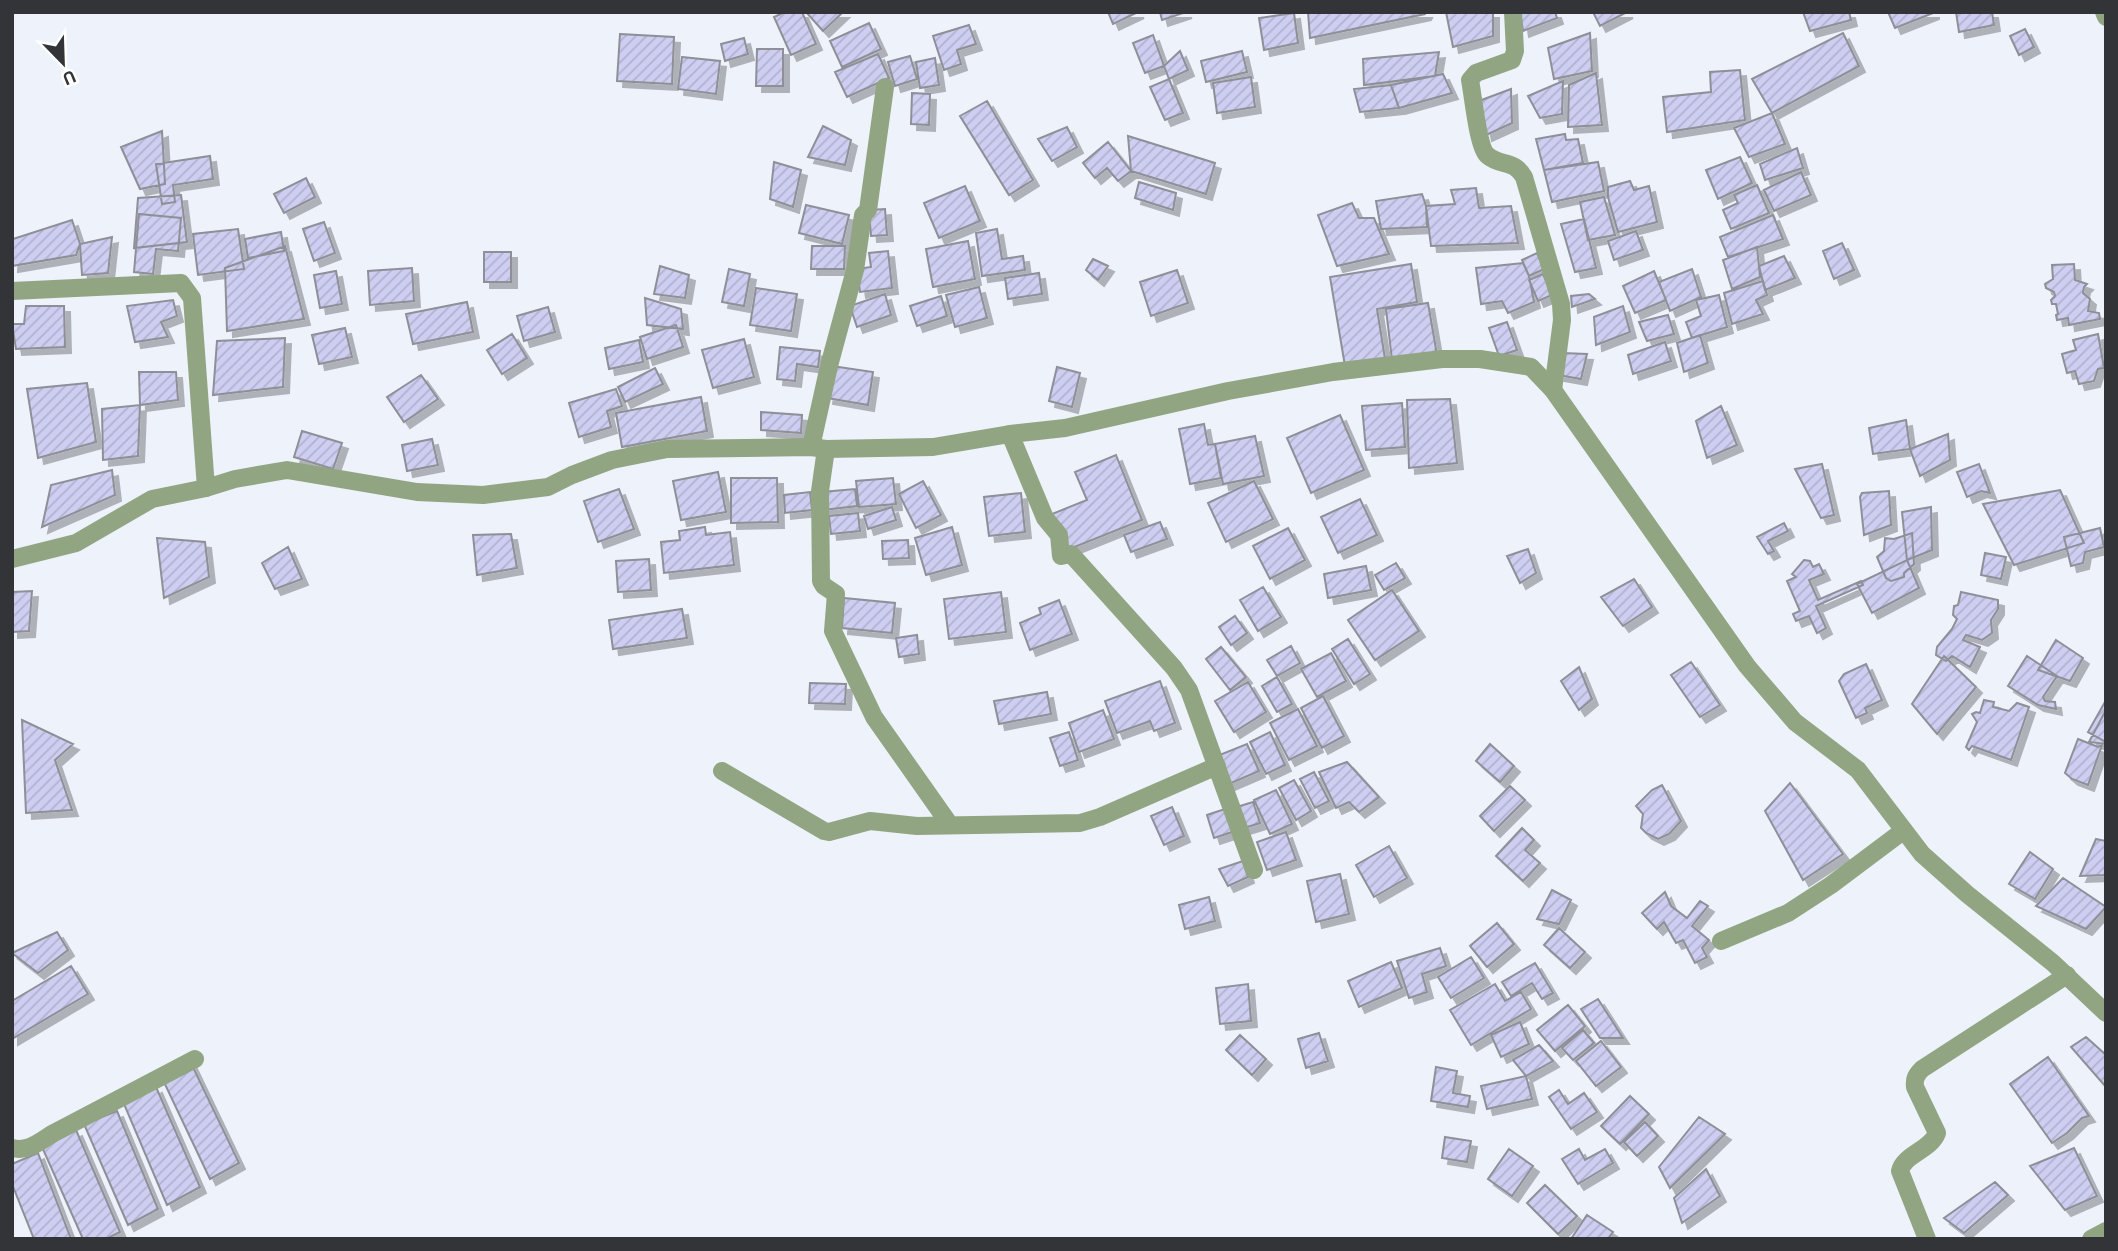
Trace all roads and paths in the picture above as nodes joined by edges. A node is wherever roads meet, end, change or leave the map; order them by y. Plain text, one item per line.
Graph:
1 (1513, 12) edge
2 (885, 87) dead end
3 (12, 291) edge
4 (1553, 390) junction
5 (1010, 433) junction
6 (819, 448) junction
7 (206, 488) junction
8 (12, 559) edge
9 (1217, 766) junction
10 (722, 771) dead end
11 (950, 825) junction
12 (1903, 831) junction
13 (1254, 870) dead end
14 (1721, 942) dead end
15 (2067, 975) junction
16 (2106, 1013) edge
17 (195, 1059) dead end
18 (12, 1148) edge
19 (2106, 1231) edge
20 (1927, 1239) edge
21 (2091, 1239) edge

1 - 4 street
2 - 6 street
3 - 7 street
4 - 5 street
4 - 12 street
5 - 6 street
5 - 9 street
6 - 7 street
6 - 11 street
7 - 8 street
9 - 11 street
9 - 13 street
10 - 11 street
12 - 14 street
12 - 15 street
15 - 16 street
15 - 20 street
17 - 18 street
19 - 21 street

